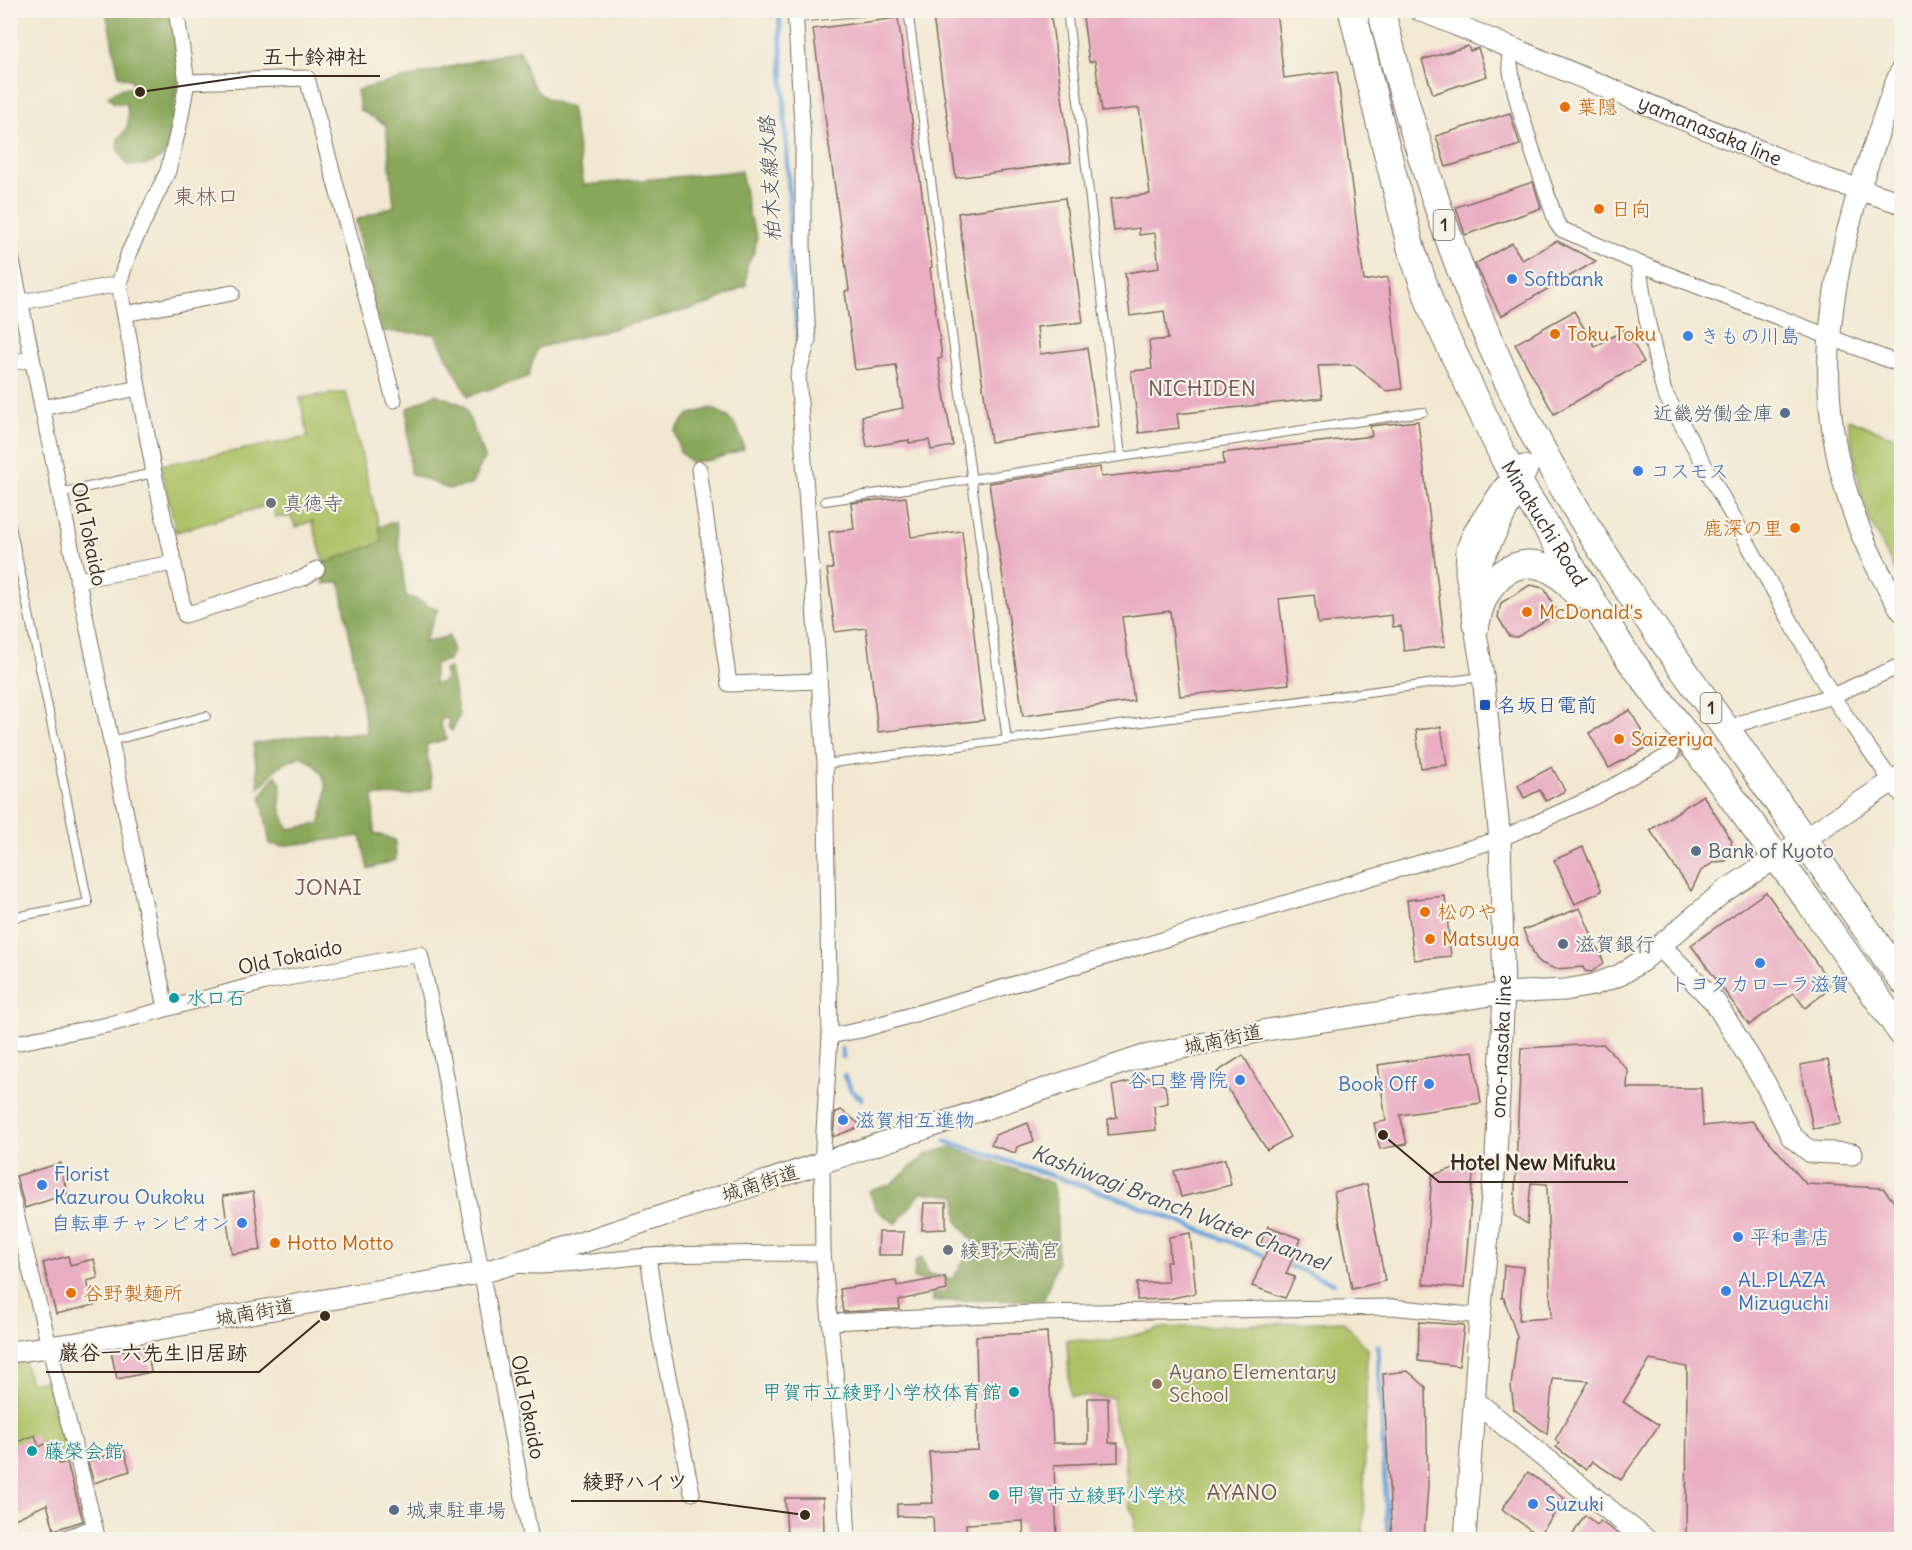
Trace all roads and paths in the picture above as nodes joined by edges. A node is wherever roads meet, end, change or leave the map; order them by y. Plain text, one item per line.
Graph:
1 (176, 10) edge
2 (880, 10) edge
3 (908, 10) edge
4 (1067, 10) edge
5 (1352, 10) edge
6 (1381, 10) edge
7 (1420, 10) edge
8 (795, 14) edge
9 (1510, 46) junction
10 (1902, 69) edge
11 (187, 82) junction
12 (1859, 189) junction
13 (1902, 203) edge
14 (10, 252) edge
15 (1453, 253) junction
16 (1638, 263) junction
17 (119, 284) junction
18 (232, 294) dead end
19 (21, 302) junction
20 (125, 314) junction
21 (1830, 335) junction
22 (32, 359) junction
23 (10, 363) edge
24 (1902, 365) edge
25 (138, 388) junction
26 (394, 400) dead end
27 (42, 408) junction
28 (1423, 412) dead end
29 (1121, 456) junction
30 (699, 469) dead end
31 (1512, 471) junction
32 (154, 473) junction
33 (971, 479) junction
34 (60, 493) junction
35 (825, 501) dead end
36 (10, 520) edge
37 (174, 563) junction
38 (316, 569) dead end
39 (77, 580) junction
40 (1902, 611) edge
41 (1477, 615) junction
42 (1625, 653) junction
43 (1902, 665) edge
44 (1483, 676) junction
45 (819, 681) junction
46 (1832, 696) junction
47 (206, 716) dead end
48 (1741, 723) tunnel mouth
49 (1007, 740) junction
50 (111, 741) junction
51 (1671, 754) tunnel mouth
52 (825, 764) junction
53 (1898, 784) edge
54 (1500, 838) junction
55 (1804, 839) junction
56 (1776, 857) junction
57 (10, 918) edge
58 (1661, 947) junction
59 (1902, 980) edge
60 (1503, 993) junction
61 (166, 1008) junction
62 (1902, 1033) edge
63 (830, 1036) junction
64 (10, 1044) edge
65 (1852, 1154) dead end
66 (822, 1163) junction
67 (10, 1190) edge
68 (14, 1219) edge
69 (823, 1253) junction
70 (648, 1257) junction
71 (511, 1265) junction
72 (481, 1273) junction
73 (1480, 1316) junction
74 (830, 1322) junction
75 (49, 1347) junction
76 (10, 1352) edge
77 (1476, 1402) junction
78 (692, 1493) dead end
79 (96, 1533) edge
80 (60, 1539) edge
81 (531, 1539) edge
82 (848, 1539) edge
83 (1465, 1539) edge
84 (1646, 1539) edge

1 - 11 street
2 - 8 lane
3 - 33 lane
4 - 29 lane
5 - 31 highway, Minakuchi Road / 1
6 - 15 highway, Minakuchi Road / 1
7 - 9 street, yamanasaka line
8 - 45 street
9 - 12 street, yamanasaka line
9 - 16 street
10 - 12 street
11 - 17 street
11 - 26 street
12 - 13 street, yamanasaka line
12 - 21 street
14 - 19 street, Old Tokaido
15 - 31 highway
15 - 55 highway, Minakuchi Road / 1
16 - 21 street
16 - 46 street
17 - 19 street
17 - 20 street
18 - 20 street
19 - 22 street, Old Tokaido
20 - 25 street
21 - 24 street
21 - 40 street
22 - 23 street
22 - 27 street, Old Tokaido
25 - 27 street
25 - 32 street
27 - 34 street, Old Tokaido
28 - 29 lane
29 - 33 lane
30 - 45 street
31 - 41 highway
31 - 42 highway, Minakuchi Road / 1
32 - 34 lane
32 - 37 street
33 - 35 lane
33 - 49 lane
34 - 39 street, Old Tokaido
36 - 57 lane
37 - 38 street
37 - 39 street
39 - 50 street, Old Tokaido
41 - 42 highway
41 - 44 street, ono-nasaka line
42 - 56 highway, Minakuchi Road / 1
43 - 46 street
44 - 49 lane
44 - 54 street, ono-nasaka line
45 - 52 street
46 - 48 street
46 - 53 street
47 - 50 lane
49 - 52 lane
50 - 61 street, Old Tokaido
51 - 54 street
52 - 63 street
53 - 55 street, 城南街道
54 - 60 street, ono-nasaka line
54 - 63 street
55 - 56 street, 城南街道
55 - 59 highway, Minakuchi Road / 1
56 - 58 street, 城南街道
56 - 62 highway, Minakuchi Road / 1
58 - 60 street, 城南街道
58 - 65 street
60 - 66 street, 城南街道
60 - 73 street, ono-nasaka line
61 - 64 street
61 - 72 street, Old Tokaido
63 - 66 street
66 - 69 street
66 - 71 street, 城南街道
67 - 68 street
68 - 75 street
69 - 70 street
69 - 74 street
70 - 71 street
70 - 78 street
71 - 72 street, 城南街道
72 - 75 street, 城南街道
72 - 81 street, Old Tokaido
73 - 74 street
73 - 77 street, ono-nasaka line
74 - 82 street
75 - 76 street, 城南街道
75 - 79 street
77 - 83 street, ono-nasaka line
77 - 84 street
79 - 80 street

